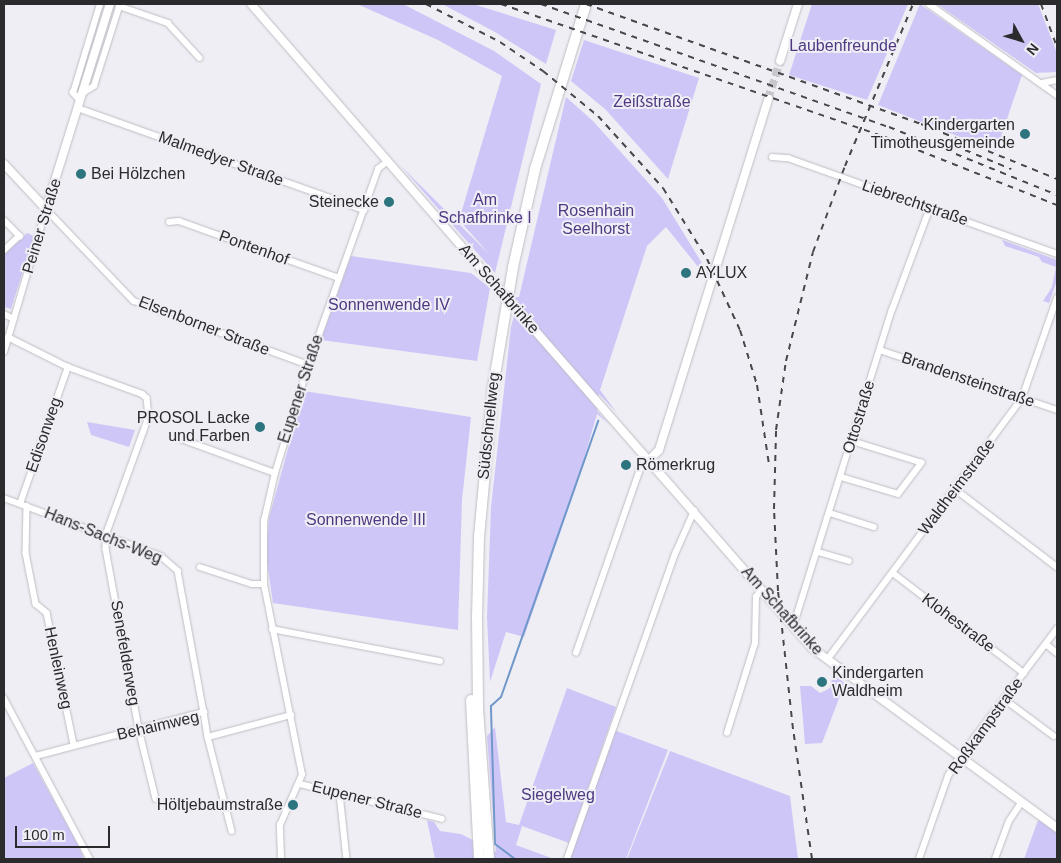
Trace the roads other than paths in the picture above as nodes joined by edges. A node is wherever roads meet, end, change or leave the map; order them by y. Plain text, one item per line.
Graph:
1 (100, 4) edge
2 (110, 4) edge
3 (252, 4) edge
4 (579, 4) edge
5 (586, 4) edge
6 (798, 4) edge
7 (929, 4) edge
8 (119, 5) edge
9 (200, 58) dead end
10 (780, 61) tunnel mouth
11 (1057, 80) edge
12 (1042, 82) junction
13 (1057, 95) edge
14 (768, 99) tunnel mouth
15 (80, 101) junction
16 (772, 157) dead end
17 (388, 161) junction
18 (4, 164) edge
19 (930, 208) junction
20 (46, 209) junction
21 (364, 210) junction
22 (4, 220) edge
23 (168, 222) dead end
24 (4, 252) edge
25 (1057, 254) edge
26 (339, 278) junction
27 (1057, 298) edge
28 (4, 314) edge
29 (14, 319) junction
30 (8, 337) junction
31 (880, 350) junction
32 (4, 352) edge
33 (309, 365) junction
34 (68, 366) junction
35 (1022, 398) junction
36 (1057, 410) edge
37 (181, 439) dead end
38 (851, 441) junction
39 (648, 460) junction
40 (275, 473) junction
41 (841, 477) junction
42 (955, 489) junction
43 (4, 498) edge
44 (20, 504) junction
45 (27, 506) junction
46 (694, 512) junction
47 (830, 514) junction
48 (874, 527) dead end
49 (106, 536) junction
50 (818, 552) junction
51 (849, 561) dead end
52 (200, 566) dead end
53 (1057, 567) edge
54 (893, 573) junction
55 (264, 584) junction
56 (761, 590) junction
57 (793, 627) junction
58 (1057, 628) edge
59 (272, 629) junction
60 (1046, 644) junction
61 (1057, 652) edge
62 (576, 653) dead end
63 (827, 660) junction
64 (440, 661) dead end
65 (1024, 673) junction
66 (4, 698) edge
67 (1004, 699) junction
68 (204, 712) junction
69 (291, 715) junction
70 (139, 729) junction
71 (727, 733) dead end
72 (1054, 736) dead end
73 (208, 737) junction
74 (74, 745) junction
75 (36, 756) junction
76 (960, 757) junction
77 (300, 784) junction
78 (340, 794) junction
79 (156, 799) dead end
80 (1021, 803) junction
81 (442, 819) dead end
82 (1057, 828) edge
83 (232, 831) dead end
84 (90, 859) edge
85 (281, 859) edge
86 (347, 859) edge
87 (479, 859) edge
88 (489, 859) edge
89 (567, 859) edge
90 (918, 859) edge
91 (995, 859) edge

1 - 15 street, Peiner Straße
2 - 15 street, Peiner Straße
3 - 17 street, Am Schafbrinke
4 - 87 highway, Südschnellweg
5 - 88 highway, Südschnellweg
6 - 10 street
7 - 12 street
8 - 9 street
8 - 15 street, Peiner Straße
11 - 12 street
12 - 13 street
14 - 39 street
15 - 20 street, Peiner Straße
15 - 21 street, Malmedyer Straße
16 - 19 street, Liebrechtstraße
17 - 21 street, Eupener Straße
17 - 39 street, Am Schafbrinke, bridge
18 - 20 street
19 - 25 street, Liebrechtstraße
19 - 31 street, Ottostraße
20 - 29 street, Peiner Straße
20 - 33 street, Elsenborner Straße
21 - 26 street, Eupener Straße
22 - 24 street
23 - 26 street, Pontenhof
26 - 33 street, Eupener Straße
27 - 35 street, Waldheimstraße
28 - 29 street
29 - 30 street, Peiner Straße
30 - 32 street, Peiner Straße
30 - 34 street
31 - 35 street, Brandensteinstraße
31 - 38 street, Ottostraße
33 - 40 street, Eupener Straße
34 - 44 street, Edisonweg
34 - 49 street
35 - 36 street, Brandensteinstraße
35 - 42 street, Waldheimstraße
37 - 40 street
38 - 41 street, Ottostraße
38 - 41 street
39 - 46 street, Am Schafbrinke
39 - 62 street
40 - 55 street, Eupener Straße
41 - 47 street, Ottostraße
42 - 53 street
42 - 54 street, Waldheimstraße
43 - 44 street, Hans-Sachs-Weg
44 - 45 street, Hans-Sachs-Weg
45 - 49 street, Hans-Sachs-Weg
45 - 74 street, Henleinweg
46 - 56 street, Am Schafbrinke
46 - 89 street
47 - 48 street
47 - 50 street, Ottostraße
49 - 68 street, Hans-Sachs-Weg
49 - 70 street, Senefelderweg
50 - 51 street
50 - 57 street, Ottostraße
52 - 55 street
54 - 63 street, Waldheimstraße
54 - 65 street, Klohestraße
55 - 59 street, Eupener Straße
56 - 57 street, Am Schafbrinke
56 - 71 street
57 - 63 street, Am Schafbrinke
58 - 60 street, Roßkampstraße
59 - 64 street
59 - 69 street, Eupener Straße
60 - 61 street
60 - 65 street, Roßkampstraße
63 - 76 street, Am Schafbrinke
65 - 67 street, Roßkampstraße
66 - 75 street
67 - 72 street
67 - 76 street, Roßkampstraße
68 - 70 street, Behaimweg
68 - 73 street, Behaimweg
69 - 73 street, Behaimweg
69 - 77 street, Eupener Straße
70 - 74 street, Behaimweg
70 - 79 street, Senefelderweg
73 - 83 street
74 - 75 street, Behaimweg
75 - 84 street
76 - 80 street, Am Schafbrinke
76 - 90 street, Roßkampstraße
77 - 78 street, Eupener Straße
77 - 85 street
78 - 81 street, Eupener Straße
78 - 86 street
80 - 82 street, Am Schafbrinke
80 - 91 street

